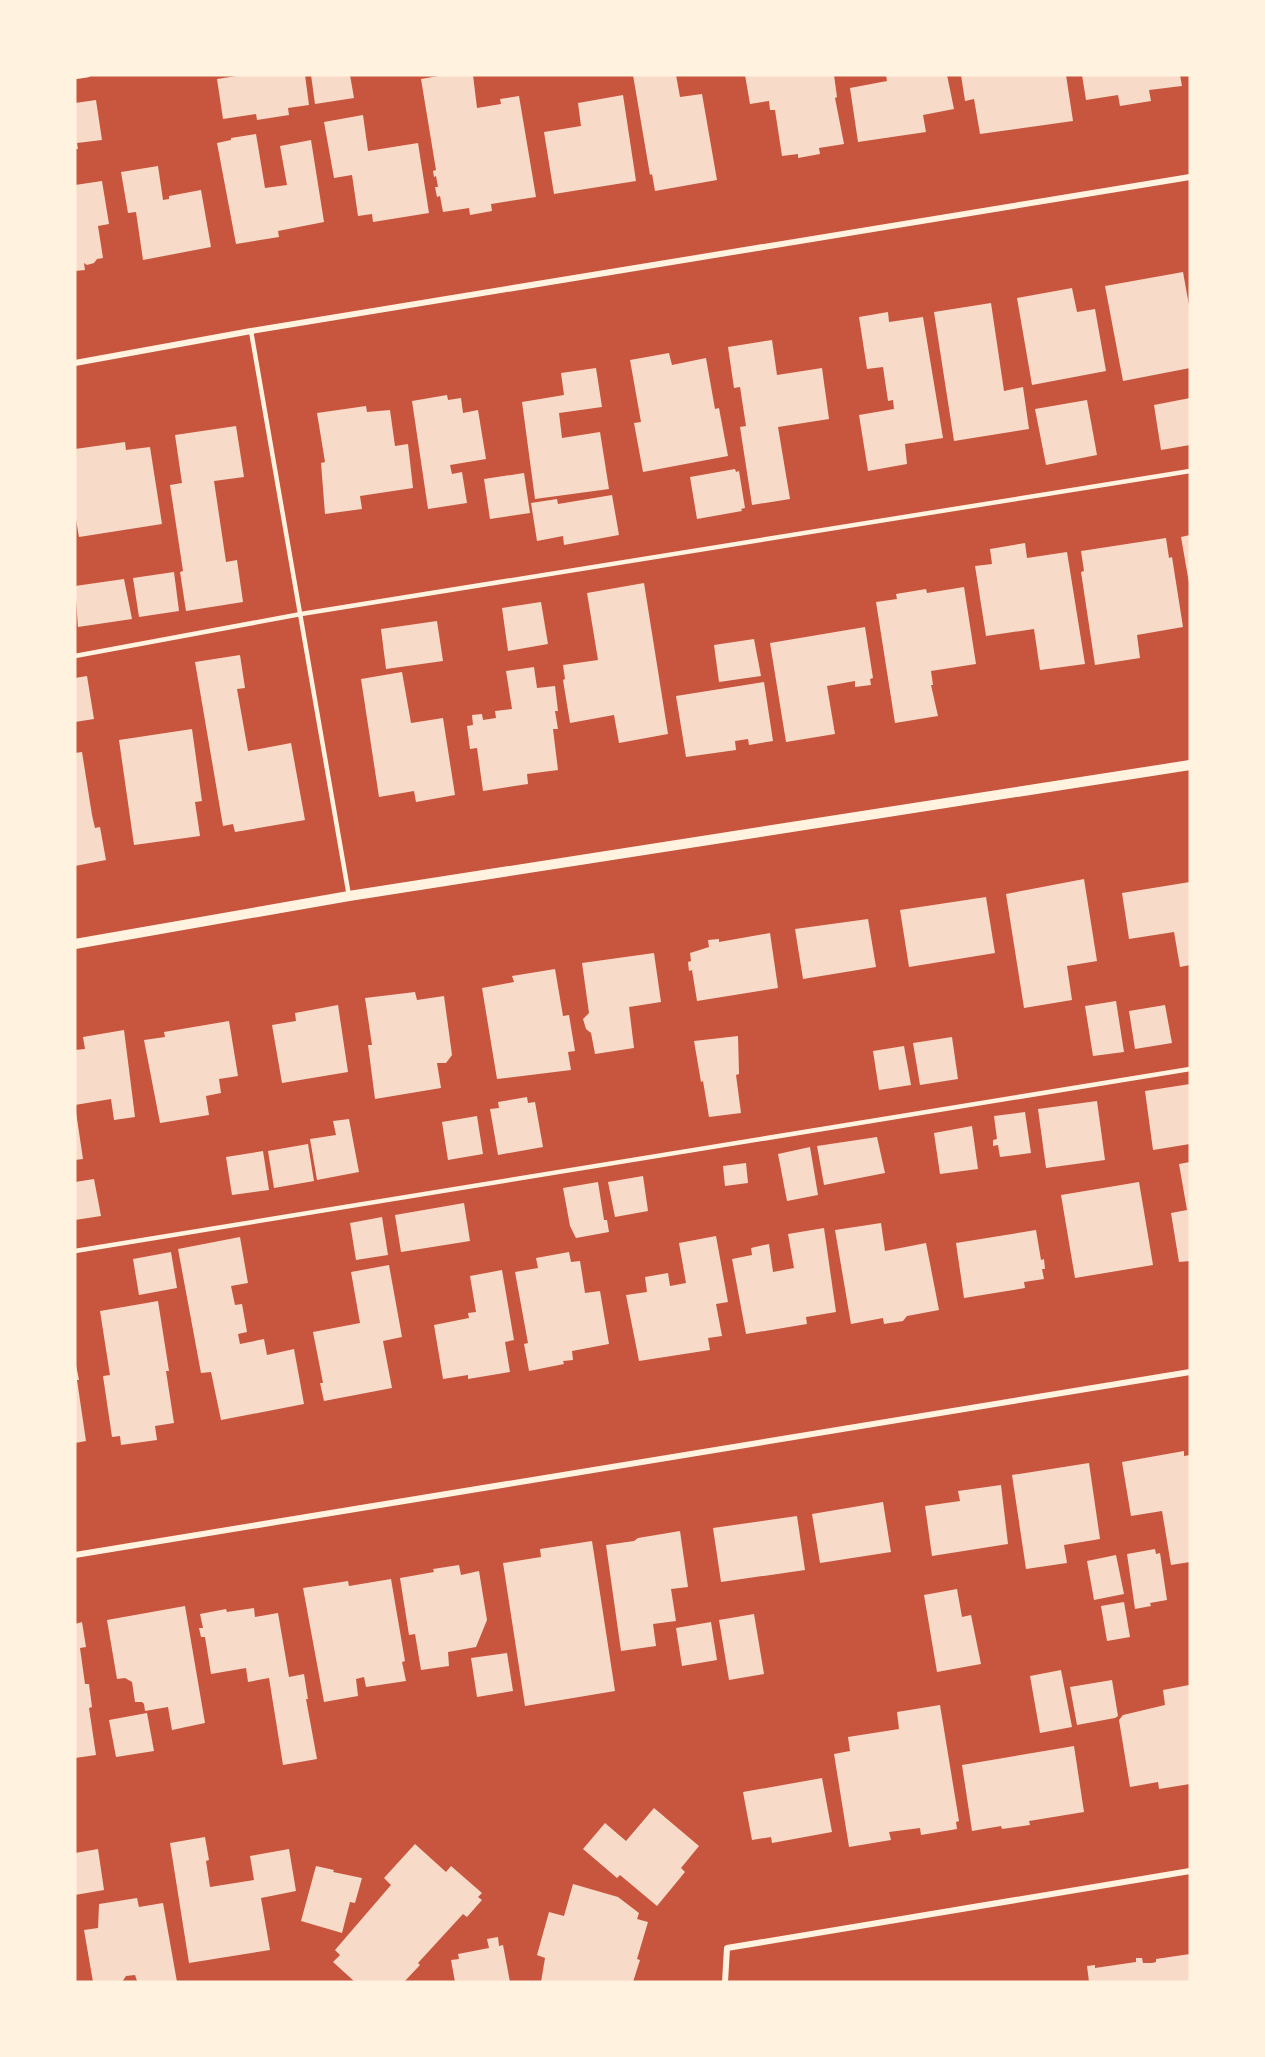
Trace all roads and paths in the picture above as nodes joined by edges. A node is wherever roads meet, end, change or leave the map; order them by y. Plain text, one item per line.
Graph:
1 (88, 75) edge
2 (75, 77) edge
3 (1190, 177) edge
4 (251, 331) junction
5 (75, 363) edge
6 (1190, 471) edge
7 (301, 614) junction
8 (75, 656) edge
9 (1190, 765) edge
10 (349, 896) junction
11 (75, 944) edge
12 (1190, 1069) edge
13 (75, 1251) edge
14 (1190, 1372) edge
15 (75, 1555) edge
16 (1190, 1871) edge
17 (725, 1982) edge

1 - 2 lane
3 - 4 street
4 - 5 street
4 - 7 lane
6 - 7 lane
7 - 8 lane
7 - 10 lane
9 - 10 street
10 - 11 street
12 - 13 lane
14 - 15 street
16 - 17 street

